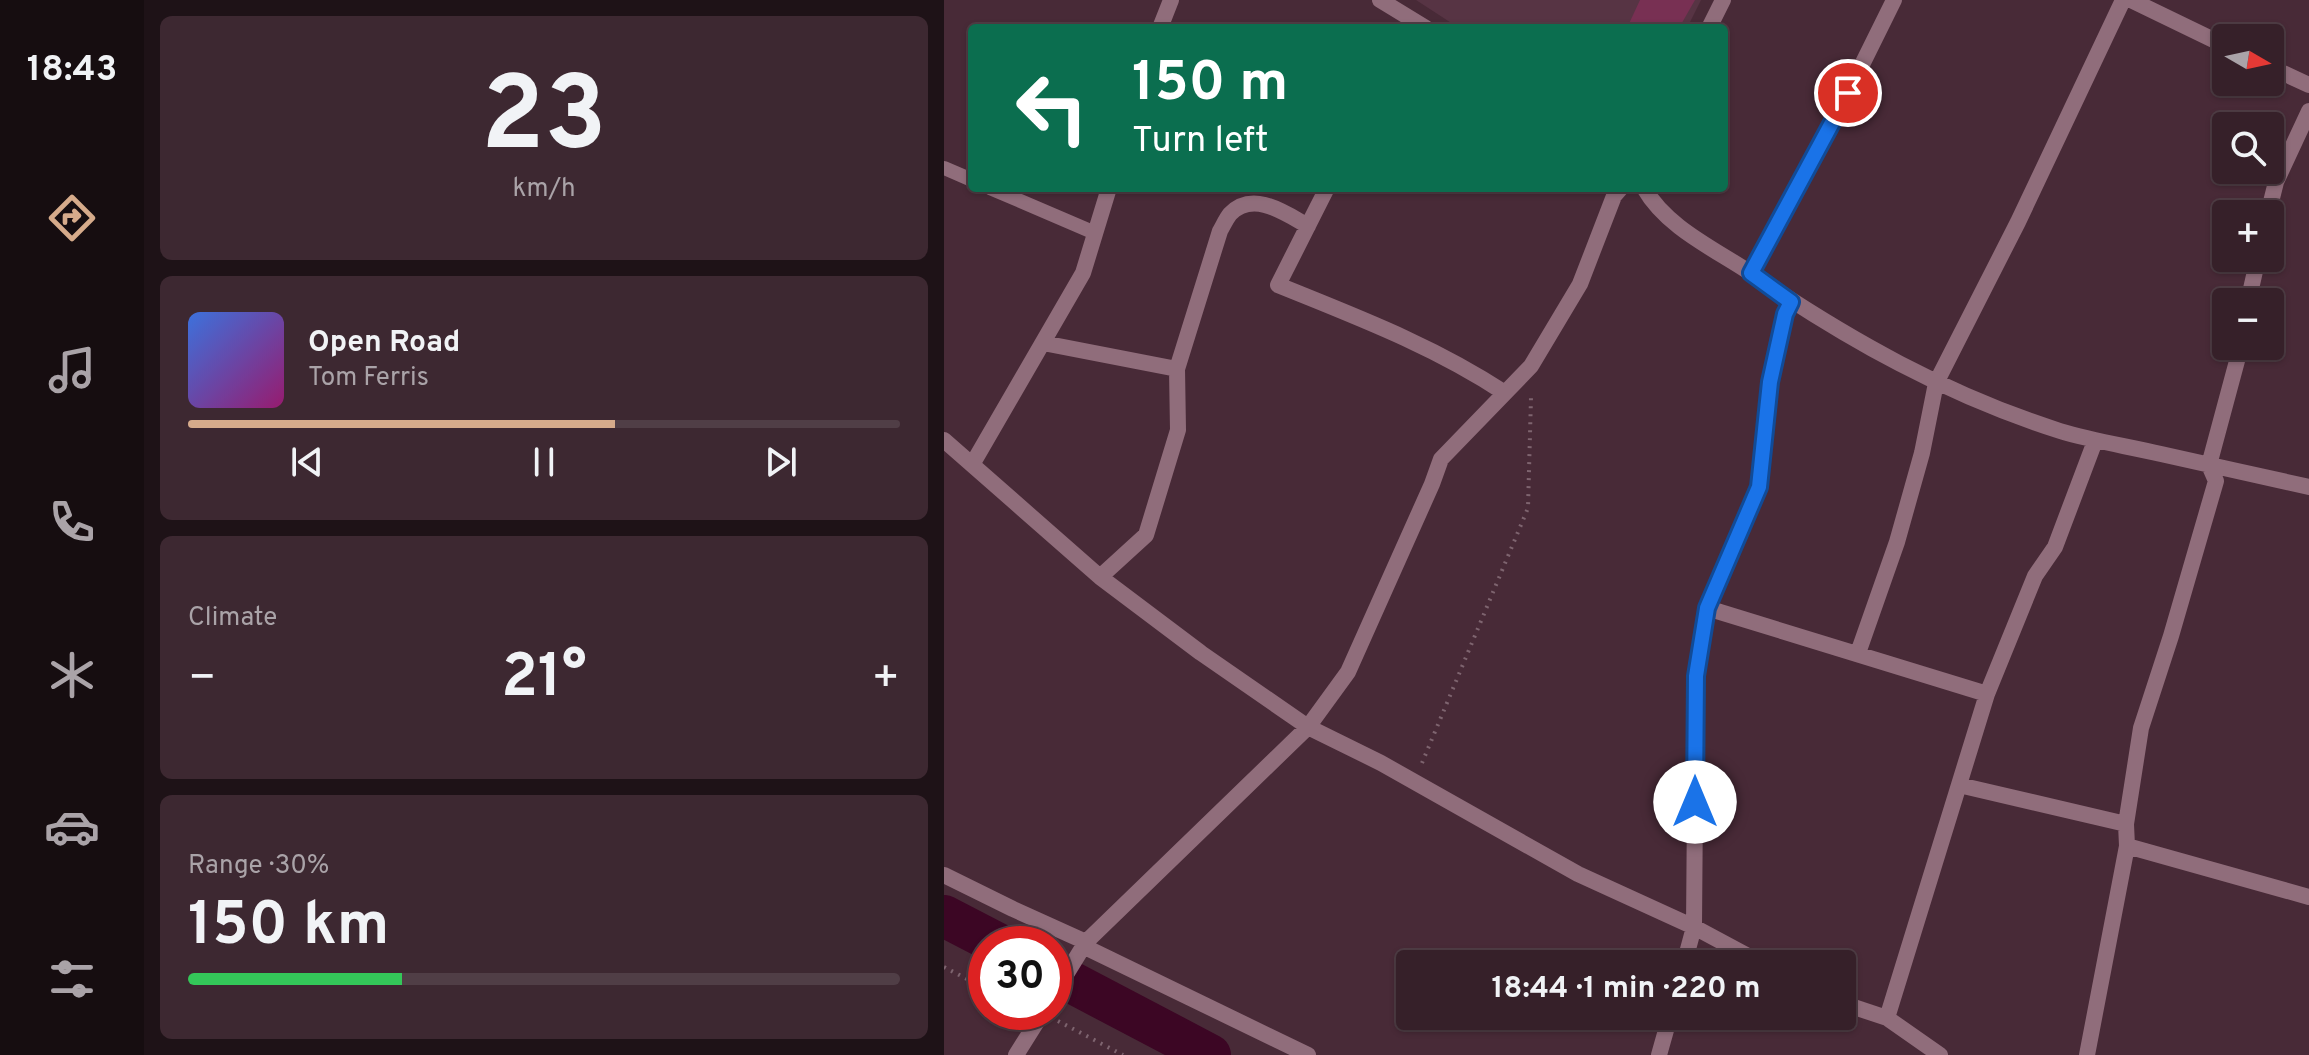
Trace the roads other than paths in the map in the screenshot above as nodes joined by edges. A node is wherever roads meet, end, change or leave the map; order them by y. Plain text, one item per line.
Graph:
1 (1171, 0) edge
2 (1380, 0) edge
3 (1723, 0) edge
4 (1894, 0) edge
5 (2123, 0) edge
6 (2131, 0) edge
7 (1162, 24) edge
8 (1414, 24) edge
9 (1711, 24) edge
10 (2212, 39) edge
11 (2284, 73) edge
12 (2309, 85) edge
13 (2309, 111) edge
14 (944, 168) edge
15 (968, 178) edge
16 (999, 192) edge
17 (1108, 192) edge
18 (1325, 192) edge
19 (1618, 192) edge
20 (1646, 192) edge
21 (2272, 200) edge
22 (1308, 226) junction
23 (1095, 233) junction
24 (1751, 273) junction
25 (1791, 302) junction
26 (1043, 343) junction
27 (2237, 360) edge
28 (1177, 369) junction
29 (1936, 383) junction
30 (1505, 393) junction
31 (944, 440) edge
32 (2095, 441) junction
33 (973, 463) junction
34 (2209, 465) junction
35 (2309, 487) edge
36 (1100, 577) junction
37 (1707, 608) junction
38 (1858, 653) junction
39 (1987, 694) junction
40 (1308, 727) junction
41 (1959, 785) junction
42 (2126, 824) junction
43 (2127, 846) junction
44 (944, 875) edge
45 (2309, 897) edge
46 (1694, 927) junction
47 (1086, 942) junction
48 (1688, 950) edge
49 (1737, 950) edge
50 (1072, 965) edge
51 (1856, 1008) edge
52 (1887, 1018) junction
53 (1032, 1030) edge
54 (1666, 1030) edge
55 (1016, 1055) edge
56 (1308, 1055) edge
57 (1659, 1055) edge
58 (1940, 1055) edge
59 (2087, 1055) edge

1 - 7 street
2 - 8 street
3 - 9 street
4 - 24 street
5 - 29 street
6 - 10 street
11 - 12 street
13 - 21 street
14 - 15 lane
16 - 23 lane
17 - 23 street
18 - 22 street
19 - 30 street
20 - 24 street
22 - 28 street
22 - 30 street
23 - 26 street
24 - 25 street
25 - 29 street
25 - 37 street
26 - 28 street
26 - 33 street
27 - 34 street
28 - 36 street
29 - 32 street
29 - 38 street
30 - 40 street
31 - 33 street
32 - 34 street
32 - 39 street
33 - 36 street
34 - 35 street
34 - 42 street
36 - 40 street
37 - 38 street
37 - 46 street
38 - 39 street
39 - 41 street
40 - 46 street
40 - 47 street
41 - 42 street
41 - 52 street
42 - 43 street
43 - 45 street
43 - 59 street
44 - 47 street
46 - 48 street
46 - 49 street
47 - 50 street
47 - 56 street
51 - 52 street
52 - 58 street
53 - 55 street
54 - 57 street

